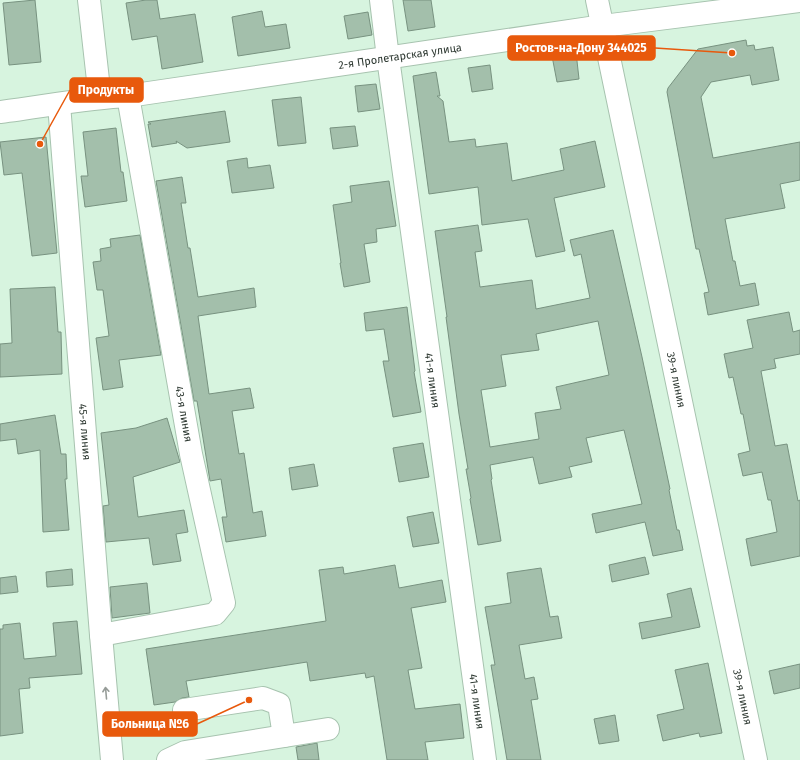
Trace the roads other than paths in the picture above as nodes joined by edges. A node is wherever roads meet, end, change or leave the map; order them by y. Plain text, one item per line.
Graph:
1 (89, 0) edge
2 (382, 0) edge
3 (597, 0) edge
4 (800, 1) edge
5 (603, 26) junction
6 (388, 58) junction
7 (128, 96) junction
8 (100, 98) junction
9 (60, 104) junction
10 (0, 112) edge
11 (101, 635) junction
12 (184, 710) dead end
13 (328, 729) dead end
14 (284, 736) junction
15 (112, 760) edge
16 (168, 760) edge
17 (485, 760) edge
18 (756, 760) edge

1 - 8 street
2 - 6 street, 41-я линия
3 - 5 street, 39-я линия
4 - 5 street, 2-я Пролетарская улица
5 - 6 street, 2-я Пролетарская улица
5 - 18 street, 39-я линия
6 - 7 street, 2-я Пролетарская улица
6 - 17 street, 41-я линия
7 - 8 street, 2-я Пролетарская улица
7 - 11 street, 43-я линия
8 - 9 street, 2-я Пролетарская улица
9 - 10 street, 2-я Пролетарская улица
9 - 11 street, 45-я линия
15 -> 11 street, 45-я линия
12 - 14 street
13 - 14 street
14 - 16 street

